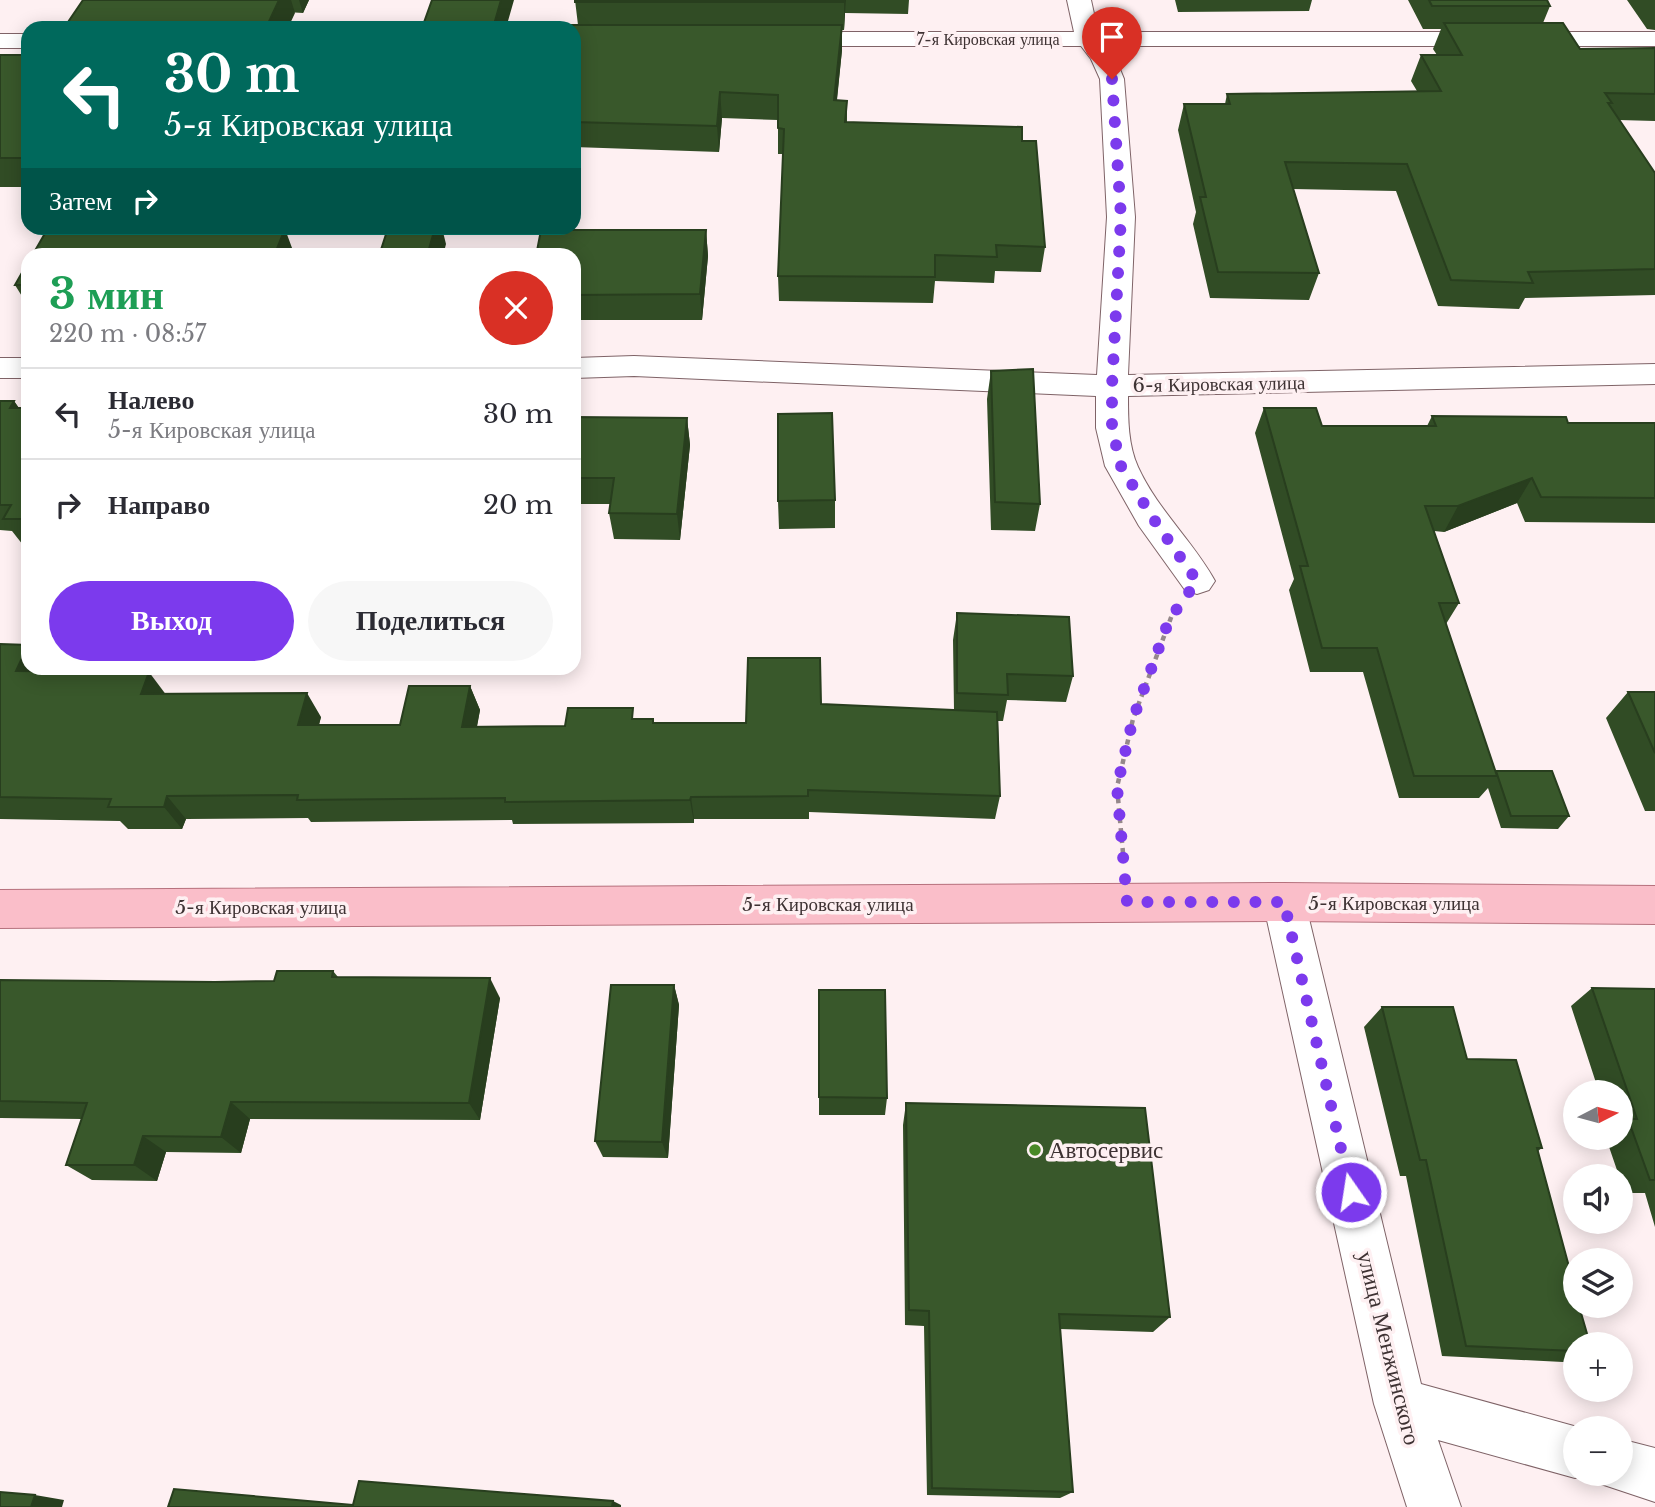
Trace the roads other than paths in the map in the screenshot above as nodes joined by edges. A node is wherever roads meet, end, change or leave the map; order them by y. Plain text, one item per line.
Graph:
1 (1079, 0) edge
2 (1087, 38) junction
3 (768, 39) edge
4 (1655, 39) edge
5 (0, 41) edge
6 (21, 41) edge
7 (0, 368) edge
8 (21, 368) edge
9 (581, 368) edge
10 (1655, 374) edge
11 (1112, 386) junction
12 (1197, 581) road end
13 (1284, 902) junction
14 (1655, 905) edge
15 (0, 909) edge
16 (1400, 1404) junction
17 (1563, 1449) edge
18 (1633, 1469) edge
19 (1655, 1475) edge
20 (1434, 1507) edge

1 - 2 street
2 - 3 street, 7-я Кировская улица
2 - 4 street, 7-я Кировская улица
2 - 11 street
5 - 6 street
7 - 8 street
9 - 11 street, 6-я Кировская улица
10 - 11 street, 6-я Кировская улица
11 - 12 street
13 - 14 main road, 5-я Кировская улица
13 - 15 main road, 5-я Кировская улица
13 - 16 street, улица Менжинского
16 - 17 street
16 - 20 street, улица Менжинского
18 - 19 street

